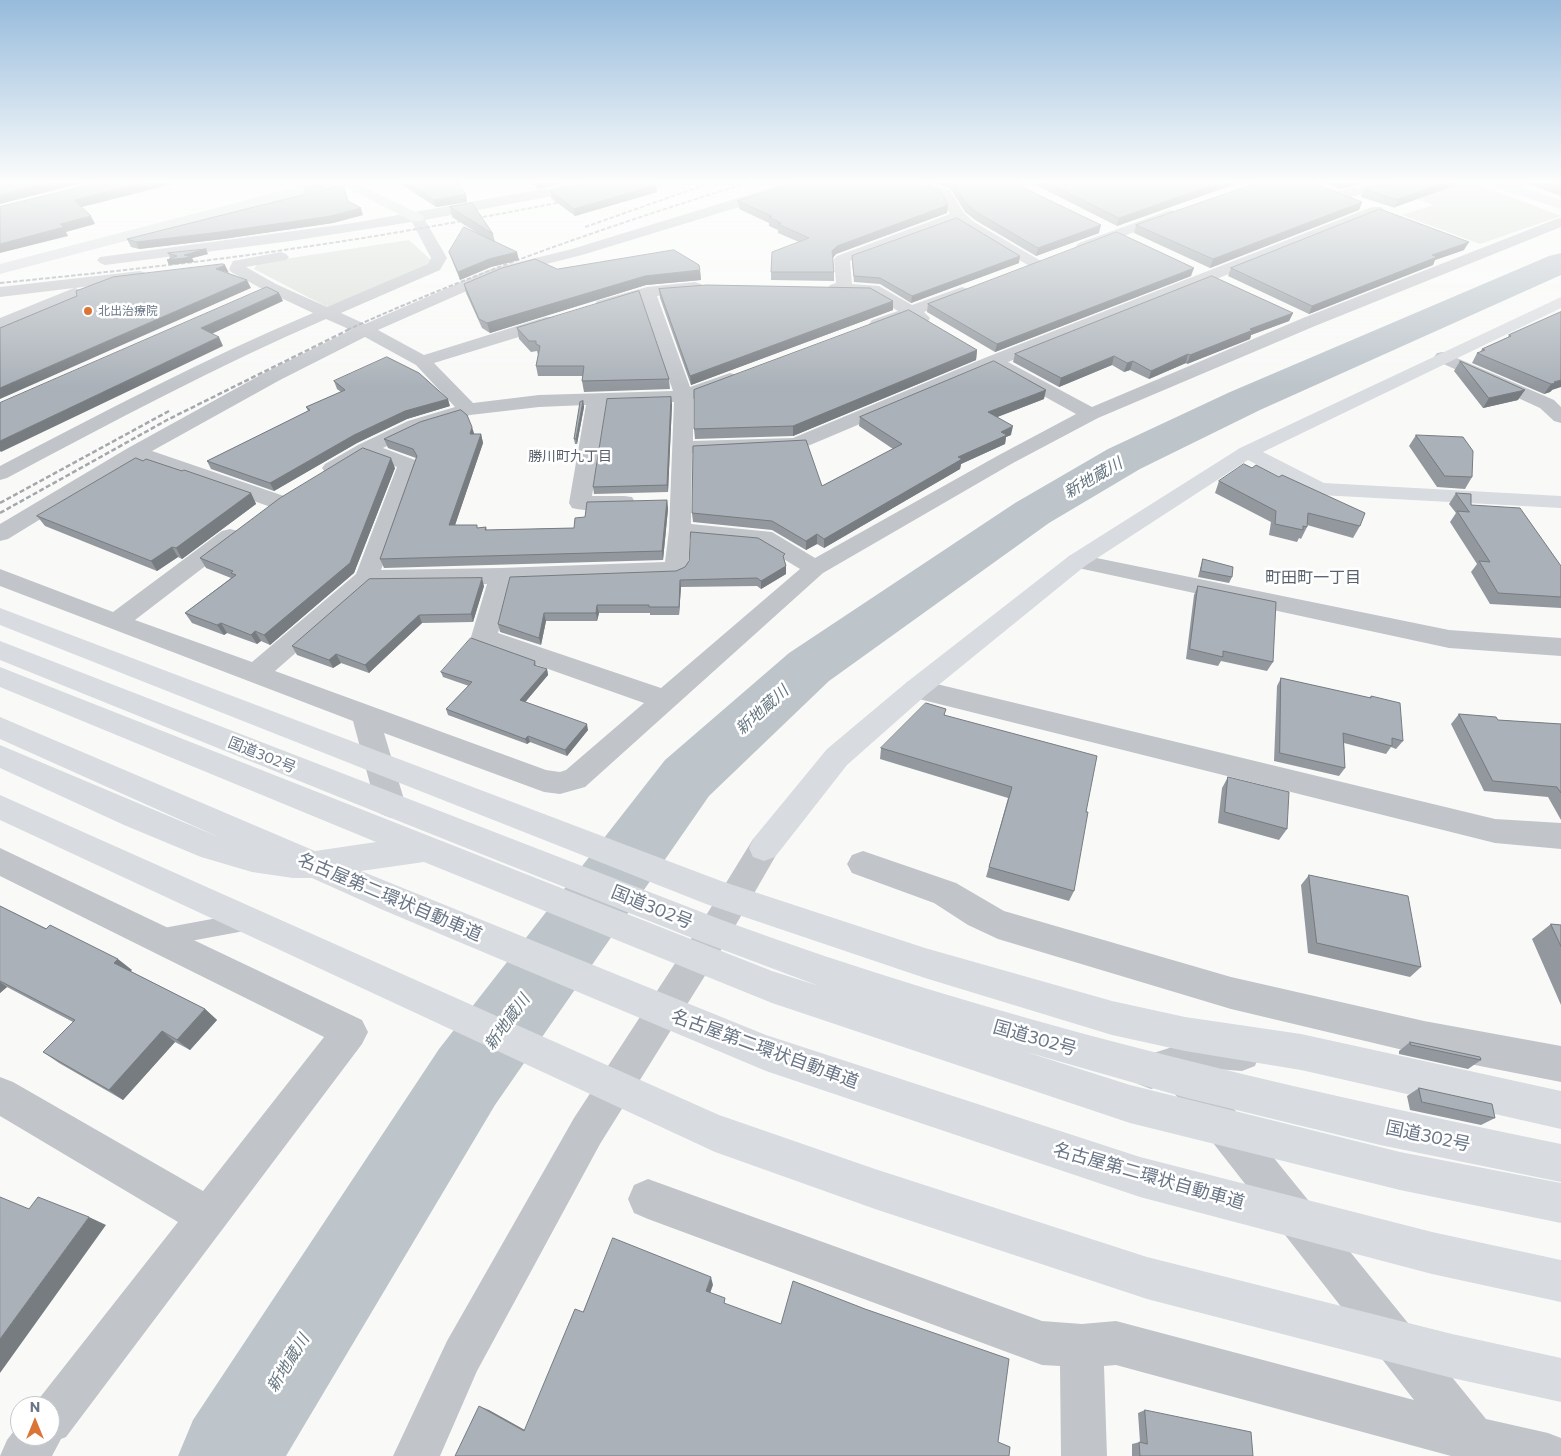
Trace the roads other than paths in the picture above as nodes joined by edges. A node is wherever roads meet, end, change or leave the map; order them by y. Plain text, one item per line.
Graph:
1 (36, 251) edge
2 (69, 251) edge
3 (104, 251) edge
4 (180, 251) edge
5 (435, 251) edge
6 (581, 251) edge
7 (864, 251) edge
8 (1014, 251) edge
9 (1276, 251) edge
10 (1467, 251) edge
11 (297, 255) dead end
12 (1054, 257) edge
13 (0, 260) edge
14 (105, 260) junction
15 (238, 264) junction
16 (1036, 264) junction
17 (219, 266) edge
18 (1191, 268) edge
19 (0, 269) edge
20 (1018, 271) edge
21 (152, 275) edge
22 (1207, 276) junction
23 (95, 282) junction
24 (983, 284) edge
25 (1224, 284) edge
26 (707, 286) edge
27 (270, 287) junction
28 (815, 288) edge
29 (844, 288) junction
30 (0, 292) edge
31 (647, 292) junction
32 (252, 295) edge
33 (1561, 302) edge
34 (591, 309) edge
35 (327, 312) junction
36 (911, 312) junction
37 (572, 315) edge
38 (0, 324) edge
39 (936, 327) edge
40 (866, 329) edge
41 (365, 330) junction
42 (978, 352) edge
43 (1443, 357) junction
44 (422, 361) junction
45 (994, 361) junction
46 (748, 373) edge
47 (684, 396) junction
48 (597, 399) junction
49 (1554, 402) edge
50 (468, 408) junction
51 (1091, 414) junction
52 (1561, 417) edge
53 (684, 447) junction
54 (365, 449) junction
55 (135, 452) junction
56 (1247, 452) junction
57 (0, 474) edge
58 (317, 477) edge
59 (662, 501) junction
60 (277, 502) edge
61 (1561, 502) edge
62 (246, 524) edge
63 (680, 530) junction
64 (0, 534) edge
65 (1077, 561) junction
66 (815, 568) junction
67 (501, 576) junction
68 (0, 577) edge
69 (366, 578) junction
70 (0, 616) edge
71 (116, 622) junction
72 (1561, 647) edge
73 (0, 650) edge
74 (255, 674) junction
75 (0, 676) edge
76 (916, 688) junction
77 (666, 700) junction
78 (365, 714) junction
79 (0, 727) edge
80 (0, 756) edge
81 (391, 806) junction
82 (0, 807) edge
83 (1561, 836) edge
84 (764, 848) joint
85 (525, 857) junction
86 (0, 861) edge
87 (864, 864) dead end
88 (239, 923) dead end
89 (699, 926) junction
90 (158, 938) junction
91 (1378, 1028) junction
92 (1561, 1064) edge
93 (1169, 1076) junction
94 (0, 1095) edge
95 (1561, 1110) edge
96 (1561, 1163) edge
97 (648, 1199) dead end
98 (1561, 1203) edge
99 (207, 1216) junction
100 (1561, 1281) edge
101 (1082, 1346) junction
102 (1561, 1380) edge
103 (60, 1408) edge
104 (1473, 1439) junction
105 (31, 1446) edge
106 (23, 1456) edge
107 (416, 1456) edge
108 (1084, 1456) edge
109 (1548, 1456) edge

1 - 13 main road
2 - 19 main road
3 - 14 street
4 - 14 street
5 - 35 street
6 - 41 street
7 - 29 street
8 - 16 street
9 - 22 street
10 - 51 street
11 - 15 street
12 - 16 street
14 - 23 street
15 - 17 street
15 - 27 street
16 - 20 street
18 - 22 street
21 - 23 street
22 - 25 street
22 - 45 street
23 - 30 street
23 - 38 street
24 - 36 street
26 - 31 street
27 - 32 street
27 - 35 street
28 - 29 street
29 - 36 street
31 - 34 street
31 - 47 street
33 - 43 main road
35 - 41 street
35 - 57 street
36 - 39 street
36 - 40 street
37 - 44 street
41 - 44 street
41 - 55 street
42 - 45 street
43 - 49 street
43 - 56 main road
44 - 50 street
45 - 51 street
45 - 53 street
46 - 47 street
47 - 48 street
47 - 53 street
48 - 50 street
48 - 59 street
49 - 52 street
50 - 54 street
51 - 66 street
53 - 59 street
54 - 58 street
54 - 69 street
55 - 60 street
55 - 64 street
56 - 61 main road
56 - 65 main road
59 - 63 street
62 - 71 street
63 - 66 street
63 - 67 street
65 - 72 street
65 - 76 main road
66 - 77 street
67 - 69 street
67 - 77 street
68 - 71 street
69 - 74 street
70 - 95 main road
71 - 74 street
73 - 81 main road, 国道302号
74 - 78 street
75 - 98 main road
76 - 83 street
76 - 84 main road
77 - 78 street
78 - 81 street
79 - 100 main road, 名古屋第二環状自動車道
80 - 85 main road, 国道302号
81 - 85 main road, 国道302号
82 - 102 main road
84 - 89 street
85 - 89 main road, 国道302号
86 - 90 street
87 - 91 street
88 - 90 lane
89 - 93 main road, 国道302号
89 - 107 street
90 - 99 street
91 - 92 street
91 - 93 street
93 - 96 main road, 国道302号
93 - 104 street
94 - 99 street
97 - 101 street
99 - 103 street
101 - 104 street
101 - 108 street
104 - 109 street
105 - 106 street

